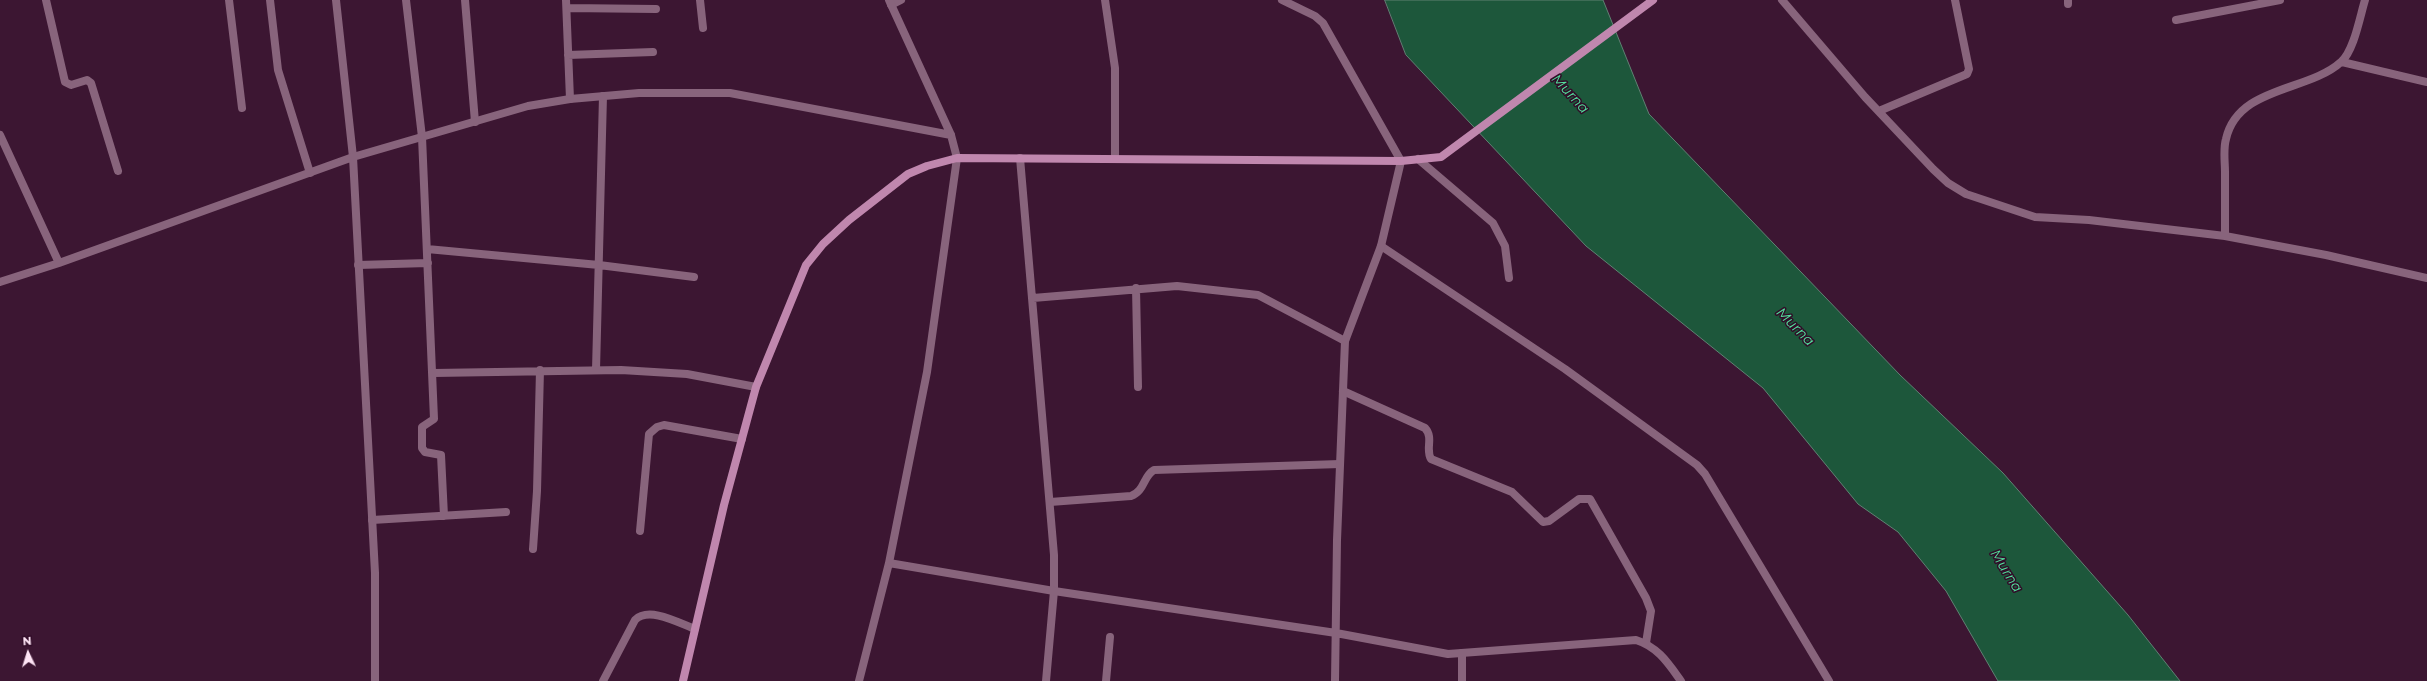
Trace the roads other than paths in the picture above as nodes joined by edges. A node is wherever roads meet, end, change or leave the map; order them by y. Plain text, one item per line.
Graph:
1 (46, 0) edge
2 (229, 0) edge
3 (270, 0) edge
4 (336, 0) edge
5 (406, 0) edge
6 (466, 0) edge
7 (700, 0) edge
8 (901, 0) edge
9 (1105, 0) edge
10 (1282, 0) edge
11 (1653, 0) edge
12 (1782, 0) edge
13 (1955, 0) edge
14 (2280, 0) edge
15 (2365, 0) edge
16 (890, 3) edge
17 (567, 4) edge
18 (656, 9) dead end
19 (2176, 20) dead end
20 (703, 28) dead end
21 (653, 52) dead end
22 (568, 55) junction
23 (2342, 62) junction
24 (2427, 82) edge
25 (603, 96) junction
26 (570, 98) junction
27 (242, 108) dead end
28 (1879, 111) junction
29 (475, 122) junction
30 (0, 135) edge
31 (951, 135) junction
32 (422, 137) junction
33 (353, 157) junction
34 (958, 158) junction
35 (1020, 158) junction
36 (1114, 159) junction
37 (1418, 159) junction
38 (1401, 160) junction
39 (118, 171) dead end
40 (310, 173) junction
41 (2225, 236) junction
42 (1381, 246) junction
43 (428, 249) junction
44 (59, 263) junction
45 (428, 263) junction
46 (358, 264) junction
47 (598, 265) junction
48 (694, 277) dead end
49 (1509, 278) dead end
50 (2427, 278) edge
51 (0, 282) edge
52 (1136, 288) junction
53 (1033, 298) junction
54 (1345, 341) junction
55 (540, 370) junction
56 (596, 370) junction
57 (434, 373) junction
58 (756, 387) junction
59 (1138, 387) dead end
60 (1343, 391) junction
61 (742, 439) junction
62 (1340, 464) junction
63 (1050, 502) junction
64 (506, 512) dead end
65 (444, 516) junction
66 (372, 520) junction
67 (640, 531) dead end
68 (533, 549) dead end
69 (889, 563) junction
70 (1054, 591) junction
71 (695, 629) junction
72 (1336, 633) junction
73 (1110, 637) dead end
74 (1646, 643) junction
75 (1462, 653) junction
76 (375, 681) edge
77 (603, 681) edge
78 (683, 681) edge
79 (859, 681) edge
80 (1046, 681) edge
81 (1106, 681) edge
82 (1335, 681) edge
83 (1462, 681) edge
84 (1681, 681) edge
85 (1830, 681) edge

1 - 39 street
2 - 27 street
3 - 40 street
4 - 33 street
5 - 32 street
6 - 29 street
7 - 20 street
8 - 16 street
9 - 36 street
10 - 38 street
11 - 37 main road
12 - 28 street
13 - 28 street
14 - 19 street
15 - 23 street
16 - 31 street
17 - 18 street
17 - 22 street
21 - 22 street
22 - 26 street
23 - 24 street
23 - 41 street
25 - 26 street
25 - 31 street
25 - 47 street
26 - 29 street
28 - 41 street
29 - 32 street
30 - 44 street
31 - 34 street
32 - 33 street
32 - 43 street
33 - 40 street
33 - 46 street
34 - 35 main road
34 - 58 main road
34 - 69 street
35 - 36 main road
35 - 53 street
36 - 38 main road
37 - 38 main road
37 - 49 street
38 - 42 street
40 - 44 street
41 - 50 street
42 - 54 street
42 - 85 street
43 - 45 street
43 - 47 street
44 - 51 street
45 - 46 street
45 - 57 street
46 - 66 street
47 - 48 street
47 - 56 street
52 - 53 street
52 - 54 street
52 - 59 street
53 - 63 street
54 - 60 street
55 - 56 street
55 - 57 street
55 - 68 street
56 - 58 street
57 - 65 street
58 - 61 main road
60 - 62 street
60 - 74 street
61 - 67 street
61 - 71 main road
62 - 63 street
62 - 72 street
63 - 70 street
64 - 65 street
65 - 66 street
66 - 76 street
69 - 70 street
69 - 79 street
70 - 72 street
70 - 80 street
71 - 77 street
71 - 78 main road
72 - 75 street
72 - 82 street
73 - 81 street
74 - 75 street
74 - 84 street
75 - 83 street

